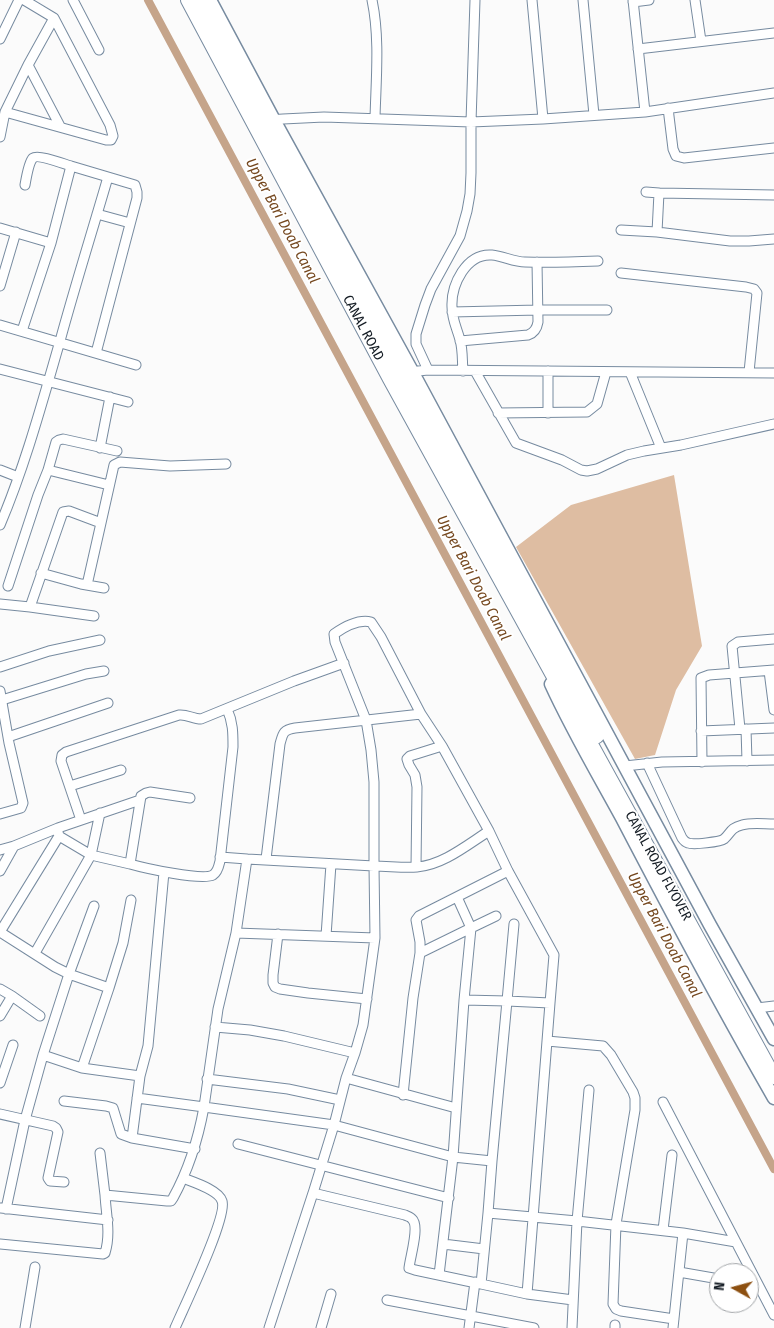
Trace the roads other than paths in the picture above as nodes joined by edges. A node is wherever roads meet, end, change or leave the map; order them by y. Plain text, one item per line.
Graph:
1 (19, 0) edge
2 (24, 0) edge
3 (73, 0) edge
4 (188, 0) edge
5 (199, 0) edge
6 (210, 0) edge
7 (372, 0) edge
8 (475, 0) edge
9 (532, 0) edge
10 (583, 0) edge
11 (649, 0) edge
12 (696, 0) edge
13 (633, 1) edge
14 (54, 18) junction
15 (774, 33) edge
16 (0, 38) edge
17 (701, 41) junction
18 (638, 49) junction
19 (99, 50) dead end
20 (28, 65) junction
21 (774, 93) edge
22 (668, 108) junction
23 (5, 112) junction
24 (645, 112) junction
25 (594, 115) junction
26 (375, 118) junction
27 (543, 119) junction
28 (264, 122) junction
29 (471, 122) junction
30 (60, 126) junction
31 (0, 137) edge
32 (774, 148) edge
33 (71, 166) junction
34 (108, 177) junction
35 (25, 185) dead end
36 (646, 192) dead end
37 (659, 193) junction
38 (774, 195) edge
39 (97, 214) junction
40 (130, 223) junction
41 (0, 228) edge
42 (621, 230) dead end
43 (16, 232) junction
44 (657, 232) junction
45 (774, 238) edge
46 (51, 244) junction
47 (598, 261) dead end
48 (537, 262) junction
49 (621, 273) dead end
50 (0, 286) edge
51 (538, 310) junction
52 (607, 310) dead end
53 (452, 312) junction
54 (0, 325) edge
55 (22, 332) junction
56 (460, 340) junction
57 (59, 342) junction
58 (96, 353) junction
59 (136, 365) dead end
60 (0, 369) edge
61 (428, 370) junction
62 (463, 371) junction
63 (475, 371) junction
64 (548, 371) junction
65 (606, 372) junction
66 (630, 372) junction
67 (749, 372) junction
68 (774, 373) edge
69 (401, 375) junction
70 (49, 382) junction
71 (110, 397) junction
72 (128, 402) dead end
73 (498, 413) junction
74 (548, 413) junction
75 (774, 424) edge
76 (100, 448) junction
77 (661, 448) junction
78 (117, 451) dead end
79 (226, 464) dead end
80 (0, 470) edge
81 (48, 470) junction
82 (18, 477) junction
83 (109, 484) junction
84 (4, 506) edge
85 (101, 523) junction
86 (0, 525) edge
87 (41, 573) junction
88 (87, 585) junction
89 (8, 586) dead end
90 (104, 588) dead end
91 (0, 604) edge
92 (30, 607) junction
93 (94, 616) dead end
94 (774, 639) edge
95 (100, 640) dead end
96 (546, 652) junction
97 (344, 664) junction
98 (0, 667) edge
99 (573, 669) junction
100 (772, 670) edge
101 (104, 672) dead end
102 (735, 674) junction
103 (1, 695) edge
104 (108, 703) dead end
105 (227, 709) junction
106 (774, 710) edge
107 (421, 714) junction
108 (366, 720) junction
109 (774, 728) edge
110 (743, 729) junction
111 (702, 732) junction
112 (6, 742) edge
113 (442, 746) junction
114 (774, 760) edge
115 (747, 761) junction
116 (702, 762) junction
117 (647, 763) junction
118 (121, 770) dead end
119 (618, 773) junction
120 (70, 786) junction
121 (190, 798) dead end
122 (140, 800) junction
123 (100, 813) junction
124 (0, 814) edge
125 (81, 820) junction
126 (774, 824) edge
127 (489, 831) junction
128 (58, 832) junction
129 (14, 846) junction
130 (0, 850) edge
131 (91, 855) junction
132 (220, 856) junction
133 (247, 859) junction
134 (266, 859) junction
135 (130, 864) junction
136 (331, 864) junction
137 (374, 866) junction
138 (416, 867) junction
139 (0, 871) edge
140 (164, 872) junction
141 (508, 872) junction
142 (457, 897) junction
143 (131, 900) dead end
144 (94, 906) dead end
145 (496, 916) dead end
146 (514, 924) dead end
147 (471, 928) junction
148 (0, 932) edge
149 (236, 933) junction
150 (278, 934) junction
151 (326, 936) junction
152 (375, 938) junction
153 (35, 953) junction
154 (420, 953) junction
155 (69, 974) junction
156 (109, 988) junction
157 (0, 989) edge
158 (12, 996) junction
159 (367, 999) junction
160 (464, 1000) junction
161 (507, 1001) junction
162 (550, 1003) junction
163 (757, 1008) junction
164 (773, 1008) edge
165 (0, 1016) edge
166 (40, 1016) dead end
167 (215, 1027) junction
168 (774, 1039) edge
169 (547, 1041) junction
170 (13, 1046) dead end
171 (356, 1053) junction
172 (43, 1055) junction
173 (774, 1058) edge
174 (82, 1068) junction
175 (140, 1076) junction
176 (774, 1077) edge
177 (346, 1078) junction
178 (207, 1079) junction
179 (0, 1083) edge
180 (589, 1090) dead end
181 (403, 1095) junction
182 (137, 1098) junction
183 (774, 1098) edge
184 (340, 1100) junction
185 (64, 1101) dead end
186 (663, 1102) dead end
187 (204, 1107) junction
188 (456, 1108) junction
189 (0, 1114) edge
190 (25, 1120) junction
191 (334, 1125) junction
192 (132, 1138) junction
193 (238, 1144) dead end
194 (195, 1149) junction
195 (100, 1153) dead end
196 (672, 1155) dead end
197 (453, 1157) junction
198 (492, 1161) junction
199 (320, 1166) junction
200 (183, 1178) junction
201 (64, 1182) dead end
202 (313, 1193) junction
203 (105, 1195) junction
204 (449, 1198) junction
205 (3, 1209) edge
206 (488, 1213) junction
207 (533, 1217) junction
208 (108, 1220) junction
209 (577, 1221) junction
210 (616, 1224) junction
211 (663, 1230) junction
212 (683, 1233) junction
213 (736, 1242) junction
214 (0, 1244) edge
215 (443, 1244) junction
216 (484, 1249) junction
217 (35, 1267) dead end
218 (679, 1272) junction
219 (440, 1275) junction
220 (709, 1277) edge
221 (478, 1283) junction
222 (332, 1294) dead end
223 (527, 1294) junction
224 (387, 1300) dead end
225 (573, 1300) junction
226 (774, 1315) edge
227 (471, 1317) junction
228 (674, 1324) edge
229 (25, 1328) edge
230 (175, 1328) edge
231 (269, 1328) edge
232 (321, 1328) edge
233 (469, 1328) edge
234 (534, 1328) edge
235 (572, 1328) edge

1 - 16 street
2 - 14 street
3 - 19 street
4 - 28 main road, CANAL ROAD
5 - 28 main road, CANAL ROAD
6 - 28 street
7 - 26 street
8 - 29 street
9 - 27 street
10 - 25 street
11 - 13 street
12 - 17 street
13 - 18 street
14 - 20 street
14 - 30 street
15 - 17 street
17 - 18 street
18 - 24 street
20 - 23 street
20 - 30 street
21 - 22 street
22 - 24 street
22 - 32 street
23 - 30 street
23 - 31 street
24 - 25 street
25 - 27 street
26 - 28 street
26 - 29 street
27 - 29 street
28 - 69 main road, CANAL ROAD
29 - 61 street
33 - 34 street
33 - 35 street
33 - 46 street
34 - 39 street
34 - 40 street
36 - 37 street
37 - 38 street
37 - 44 street
39 - 40 street
39 - 57 street
40 - 58 street
41 - 43 street
42 - 44 street
43 - 46 street
43 - 50 street
44 - 45 street
46 - 55 street
47 - 48 street
48 - 51 street
48 - 53 street
49 - 67 street
51 - 52 street
51 - 53 street
51 - 56 street
53 - 56 street
54 - 55 street
55 - 57 street
56 - 62 street
57 - 58 street
57 - 70 street
58 - 59 street
60 - 70 street
61 - 62 street
61 - 69 street
62 - 63 street
63 - 64 street
63 - 73 street
64 - 65 street
64 - 74 street
65 - 66 street
65 - 74 street
66 - 67 street
66 - 77 street
67 - 68 street
69 - 96 main road, CANAL ROAD
69 - 99 street
70 - 71 street
70 - 82 street
71 - 72 street
71 - 76 street
73 - 74 street
73 - 77 street
75 - 77 street
76 - 78 street
76 - 81 street
79 - 83 street
80 - 82 street
81 - 83 street
81 - 89 street
82 - 84 street
83 - 85 street
84 - 86 street
85 - 87 street
85 - 88 street
87 - 88 street
87 - 92 street
88 - 90 street
91 - 92 street
92 - 93 street
94 - 102 street
95 - 98 street
96 - 99 street
96 - 119 main road, CANAL ROAD FLYOVER
96 - 183 street
97 - 105 street
97 - 107 street
97 - 108 street
99 - 119 street
100 - 102 street
100 - 106 street
101 - 103 street
102 - 110 street
102 - 111 street
103 - 112 street
104 - 112 street
105 - 120 street
105 - 132 street
107 - 108 street
107 - 113 street
108 - 134 street
108 - 137 street
109 - 110 street
110 - 111 street
110 - 115 street
111 - 116 street
112 - 124 street
113 - 127 street
113 - 138 street
114 - 115 street
115 - 116 street
116 - 117 street
117 - 119 street
117 - 126 street
118 - 120 street
119 - 163 street
119 - 173 main road, CANAL ROAD FLYOVER
119 - 176 main road, CANAL ROAD FLYOVER
120 - 125 street
121 - 122 street
122 - 123 street
122 - 135 street
123 - 125 street
123 - 131 street
125 - 128 street
127 - 138 street
127 - 141 street
128 - 129 street
128 - 131 street
128 - 148 street
129 - 130 street
129 - 139 street
131 - 135 street
131 - 153 street
132 - 133 street
132 - 140 street
133 - 134 street
133 - 149 street
134 - 136 street
135 - 140 street
136 - 137 street
136 - 151 street
137 - 138 street
137 - 152 street
140 - 175 street
141 - 142 street
141 - 162 street
142 - 147 street
142 - 154 street
143 - 156 street
144 - 155 street
145 - 147 street
146 - 161 street
147 - 154 street
147 - 160 street
148 - 153 street
149 - 150 street
149 - 167 street
150 - 151 street
150 - 159 street
151 - 152 street
152 - 159 street
153 - 155 street
154 - 181 street
155 - 156 street
155 - 172 street
156 - 174 street
157 - 158 street
158 - 165 street
158 - 166 street
159 - 171 street
160 - 161 street
160 - 188 street
161 - 162 street
161 - 198 street
162 - 169 street
163 - 164 street
163 - 168 street
167 - 171 street
167 - 178 street
169 - 207 street
169 - 210 street
170 - 179 street
171 - 177 street
172 - 174 street
172 - 190 street
174 - 175 street
175 - 182 street
177 - 181 street
177 - 184 street
178 - 184 street
178 - 187 street
180 - 209 street
181 - 188 street
182 - 187 street
182 - 192 street
184 - 191 street
185 - 192 street
186 - 213 street
187 - 191 street
187 - 194 street
188 - 197 street
189 - 190 street
190 - 201 street
190 - 205 street
191 - 197 street
191 - 199 street
192 - 194 street
193 - 199 street
194 - 200 street
195 - 203 street
196 - 211 street
197 - 198 street
197 - 204 street
198 - 206 street
199 - 202 street
199 - 204 street
200 - 203 street
200 - 230 street
202 - 219 street
202 - 231 street
203 - 208 street
204 - 215 street
205 - 208 street
206 - 207 street
206 - 216 street
207 - 209 street
207 - 223 street
208 - 214 street
209 - 210 street
209 - 225 street
210 - 211 street
210 - 228 street
211 - 212 street
212 - 213 street
212 - 218 street
213 - 226 street
215 - 216 street
215 - 219 street
216 - 221 street
217 - 229 street
218 - 220 street
218 - 228 street
219 - 221 street
221 - 223 street
221 - 227 street
222 - 232 street
223 - 225 street
224 - 227 street
225 - 235 street
227 - 233 street
227 - 234 street

